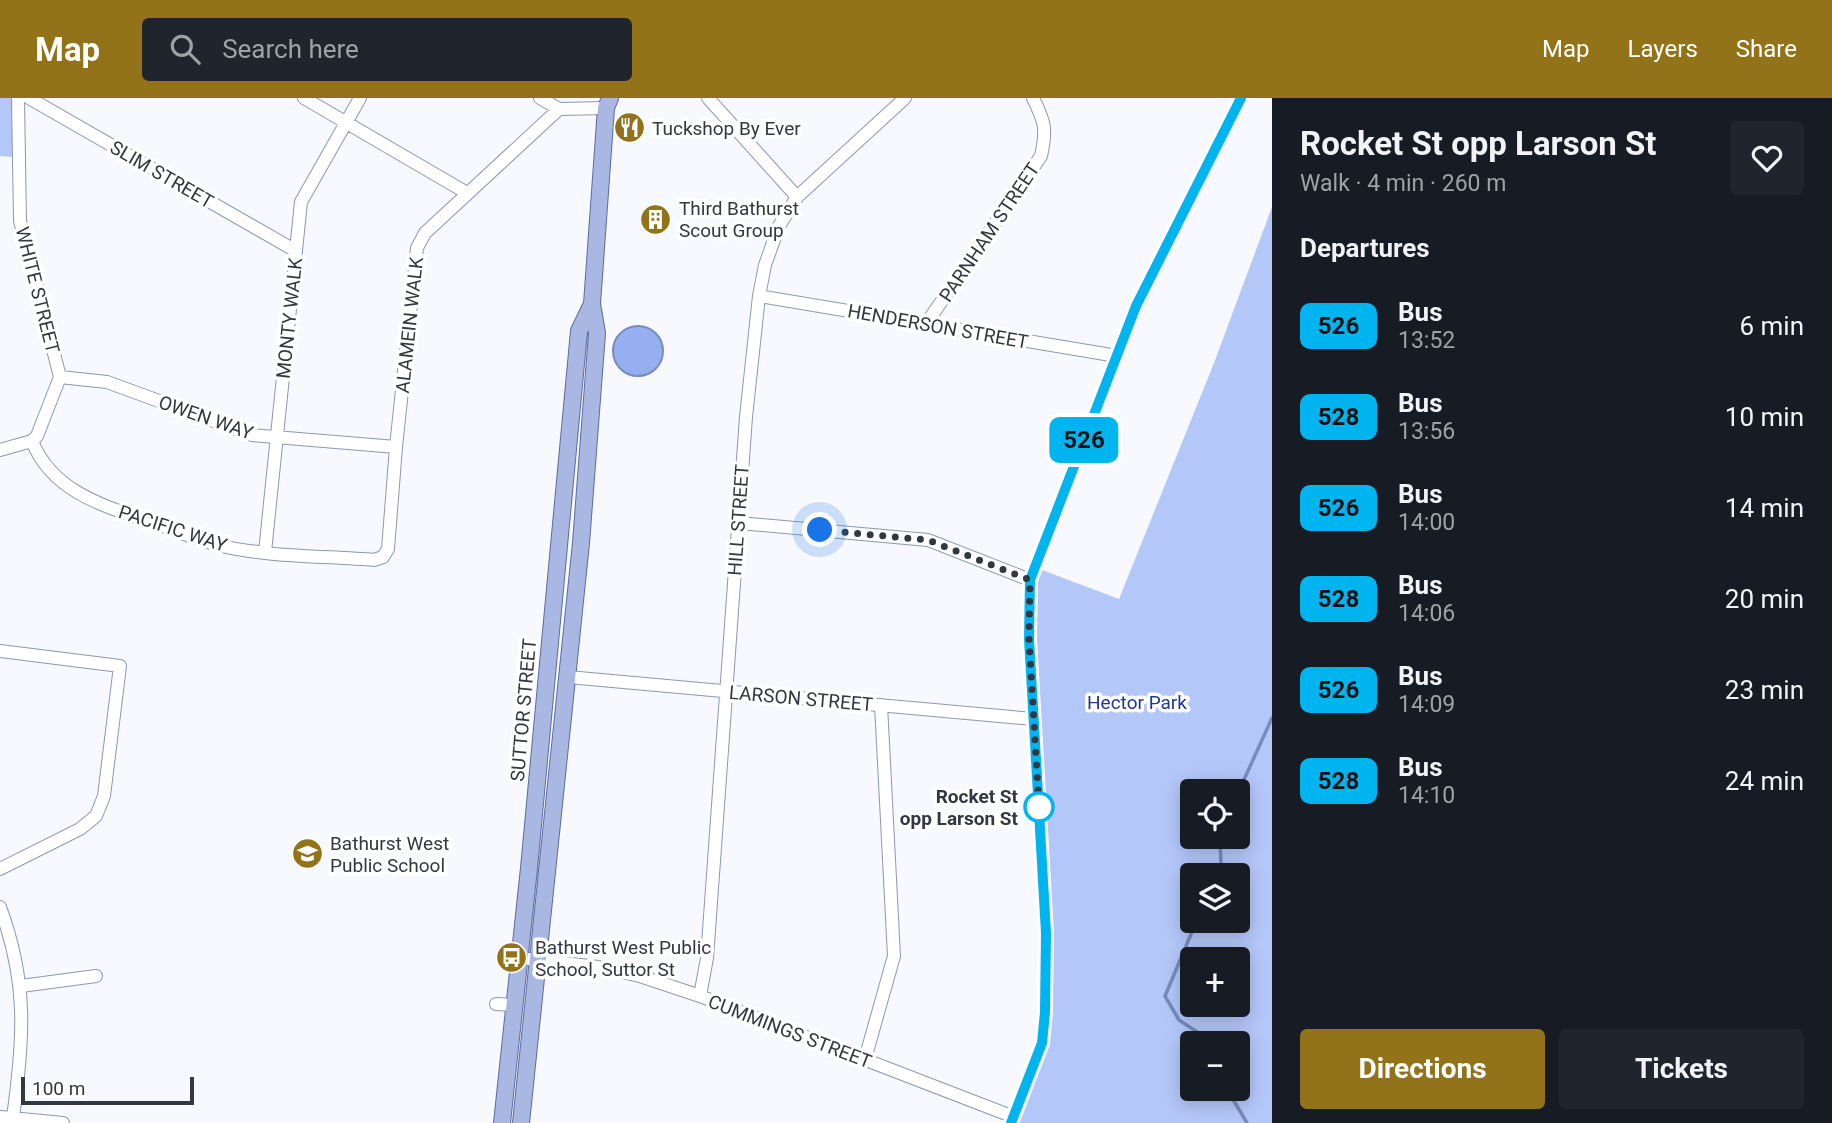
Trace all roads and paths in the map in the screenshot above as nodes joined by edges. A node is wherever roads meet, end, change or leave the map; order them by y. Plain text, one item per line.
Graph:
1 (18, 98) edge
2 (29, 98) edge
3 (304, 98) edge
4 (360, 98) edge
5 (540, 98) edge
6 (620, 98) edge
7 (708, 98) edge
8 (905, 98) edge
9 (1033, 98) edge
10 (1241, 98) edge
11 (608, 103) edge
12 (559, 109) junction
13 (346, 123) junction
14 (467, 193) junction
15 (797, 197) junction
16 (296, 251) junction
17 (759, 296) junction
18 (592, 304) junction
19 (926, 324) junction
20 (1117, 356) junction
21 (60, 377) junction
22 (277, 437) junction
23 (32, 441) junction
24 (396, 447) junction
25 (0, 450) edge
26 (739, 523) junction
27 (265, 552) junction
28 (383, 557) joint
29 (1030, 580) junction
30 (0, 651) edge
31 (568, 677) junction
32 (725, 691) junction
33 (881, 705) junction
34 (1033, 719) junction
35 (0, 869) edge
36 (0, 907) edge
37 (519, 958) junction
38 (539, 960) junction
39 (96, 976) dead end
40 (21, 986) junction
41 (700, 996) junction
42 (496, 1004) dead end
43 (514, 1005) junction
44 (864, 1059) junction
45 (6, 1117) edge
46 (1012, 1120) edge
47 (63, 1123) edge
48 (502, 1123) edge
49 (522, 1123) edge

1 - 21 street, WHITE STREET
2 - 16 street, SLIM STREET
3 - 13 street
4 - 13 street, MONTY WALK
5 - 12 street
6 - 11 main road
7 - 15 street
8 - 15 street, HILL STREET
9 - 19 street, PARNHAM STREET
10 - 20 street
11 - 12 street
11 - 18 main road, SUTTOR STREET
12 - 14 street, ALAMEIN WALK
13 - 14 street
13 - 16 street, MONTY WALK
14 - 24 street, ALAMEIN WALK
15 - 17 street, HILL STREET
16 - 22 street, MONTY WALK
17 - 19 street, HENDERSON STREET
17 - 26 street, HILL STREET
18 - 31 main road, SUTTOR STREET
18 - 37 main road, SUTTOR STREET
19 - 20 street, HENDERSON STREET
20 - 29 street
21 - 22 street, OWEN WAY
21 - 23 street, WHITE STREET
22 - 24 street, OWEN WAY
22 - 27 street, MONTY WALK
23 - 25 street
23 - 27 street, PACIFIC WAY
24 - 28 street, ALAMEIN WALK
26 - 29 street
26 - 32 street, HILL STREET
27 - 28 street, PACIFIC WAY
29 - 34 street
30 - 35 street
31 - 32 street, LARSON STREET
31 - 38 main road, SUTTOR STREET
32 - 33 street, LARSON STREET
32 - 41 street, HILL STREET
33 - 34 street, LARSON STREET
33 - 44 street
34 - 46 street
36 - 40 street
37 - 38 street, CUMMINGS STREET
37 - 43 main road, SUTTOR STREET
38 - 41 street, CUMMINGS STREET
38 - 49 main road, SUTTOR STREET
39 - 40 street
40 - 45 street
41 - 44 street, CUMMINGS STREET
42 - 43 street
43 - 48 main road, SUTTOR STREET
44 - 46 street, CUMMINGS STREET
45 - 47 street

